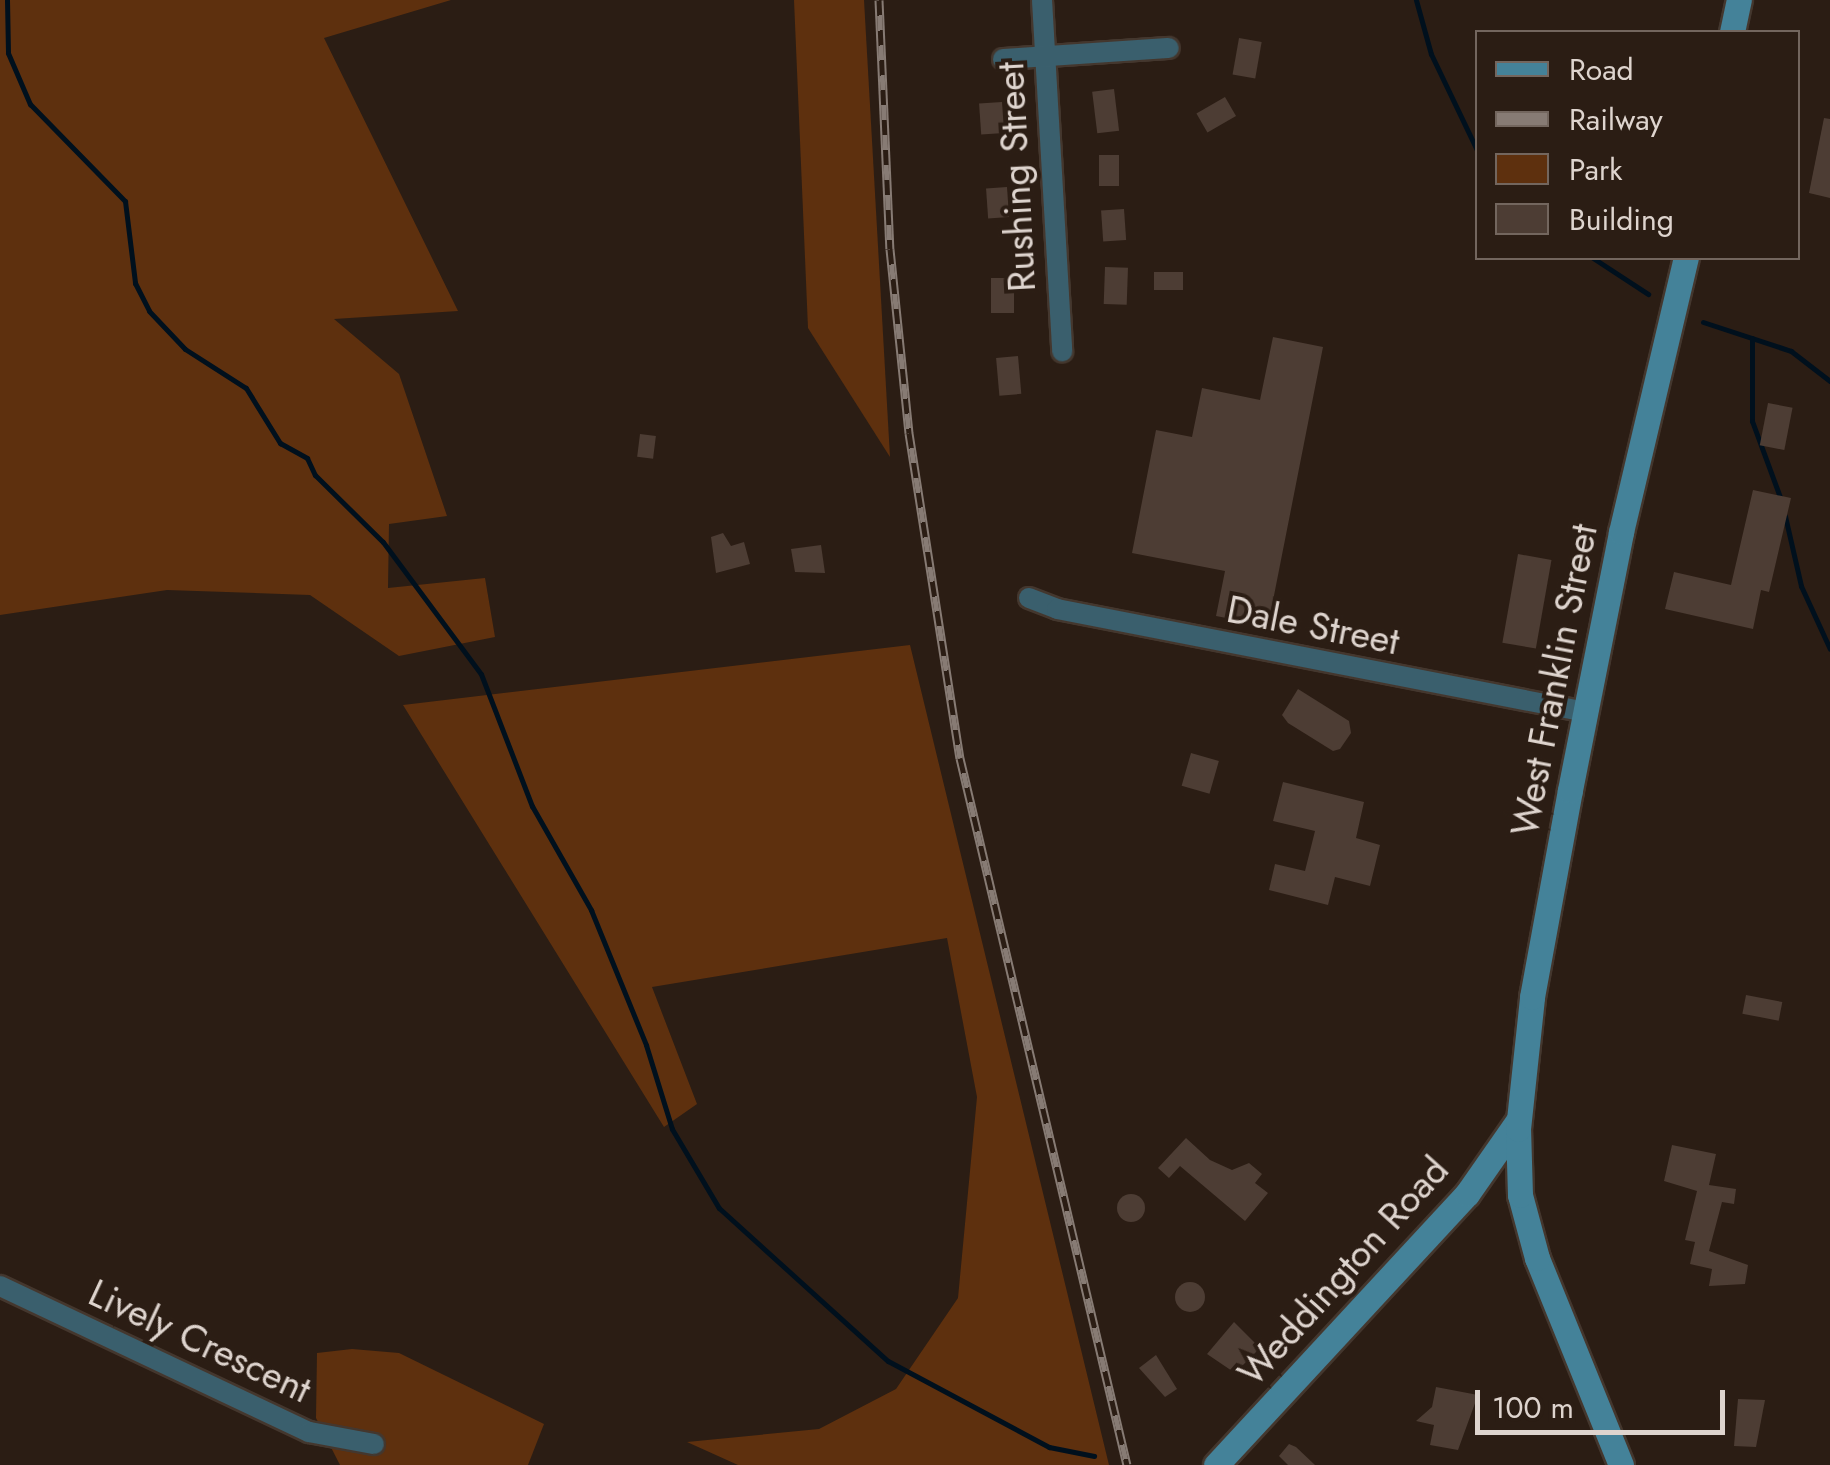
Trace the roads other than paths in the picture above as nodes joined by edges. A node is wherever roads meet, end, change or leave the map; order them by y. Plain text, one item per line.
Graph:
1 (1042, 0) edge
2 (1739, 0) edge
3 (1732, 30) edge
4 (1169, 48) dead end
5 (1044, 56) junction
6 (1003, 59) dead end
7 (1686, 260) edge
8 (1062, 351) dead end
9 (1030, 598) dead end
10 (1586, 712) junction
11 (1518, 1120) junction
12 (0, 1286) edge
13 (374, 1444) dead end
14 (1216, 1465) edge
15 (1620, 1465) edge

1 - 5 street, Rushing Street
2 - 3 main road
4 - 5 street
5 - 6 street
5 - 8 street, Rushing Street
7 - 10 main road, West Franklin Street
9 - 10 street, Dale Street
10 - 11 main road, West Franklin Street
11 - 14 main road, Weddington Road
11 - 15 main road, West Franklin Street
12 - 13 street, Lively Crescent

